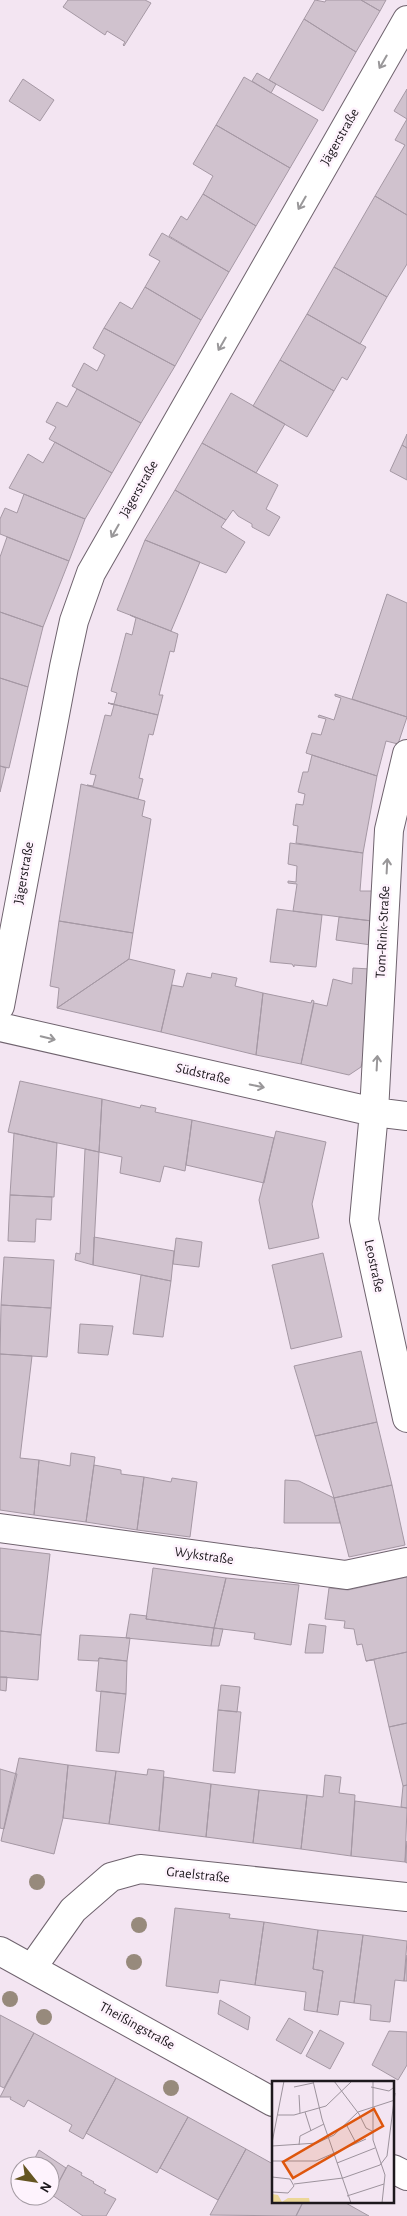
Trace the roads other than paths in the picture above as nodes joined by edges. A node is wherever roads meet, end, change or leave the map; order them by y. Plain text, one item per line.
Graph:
1 (407, 20) edge
2 (407, 754) edge
3 (0, 1006) edge
4 (0, 1027) edge
5 (374, 1112) junction
6 (407, 1116) edge
7 (407, 1418) edge
8 (0, 1528) edge
9 (407, 1562) edge
10 (407, 1897) edge
11 (0, 1951) edge
12 (32, 1968) junction
13 (272, 2101) edge
14 (394, 2170) edge
15 (407, 2176) edge

1 -> 3 street, Jägerstraße
5 -> 2 street, Tom-Rink-Straße
4 -> 5 street, Südstraße
5 - 6 street, Südstraße
5 - 7 street, Leostraße
8 - 9 street, Wykstraße
10 - 12 street, Graelstraße
11 - 12 street, Theißingstraße
12 - 13 street, Theißingstraße
14 - 15 street

